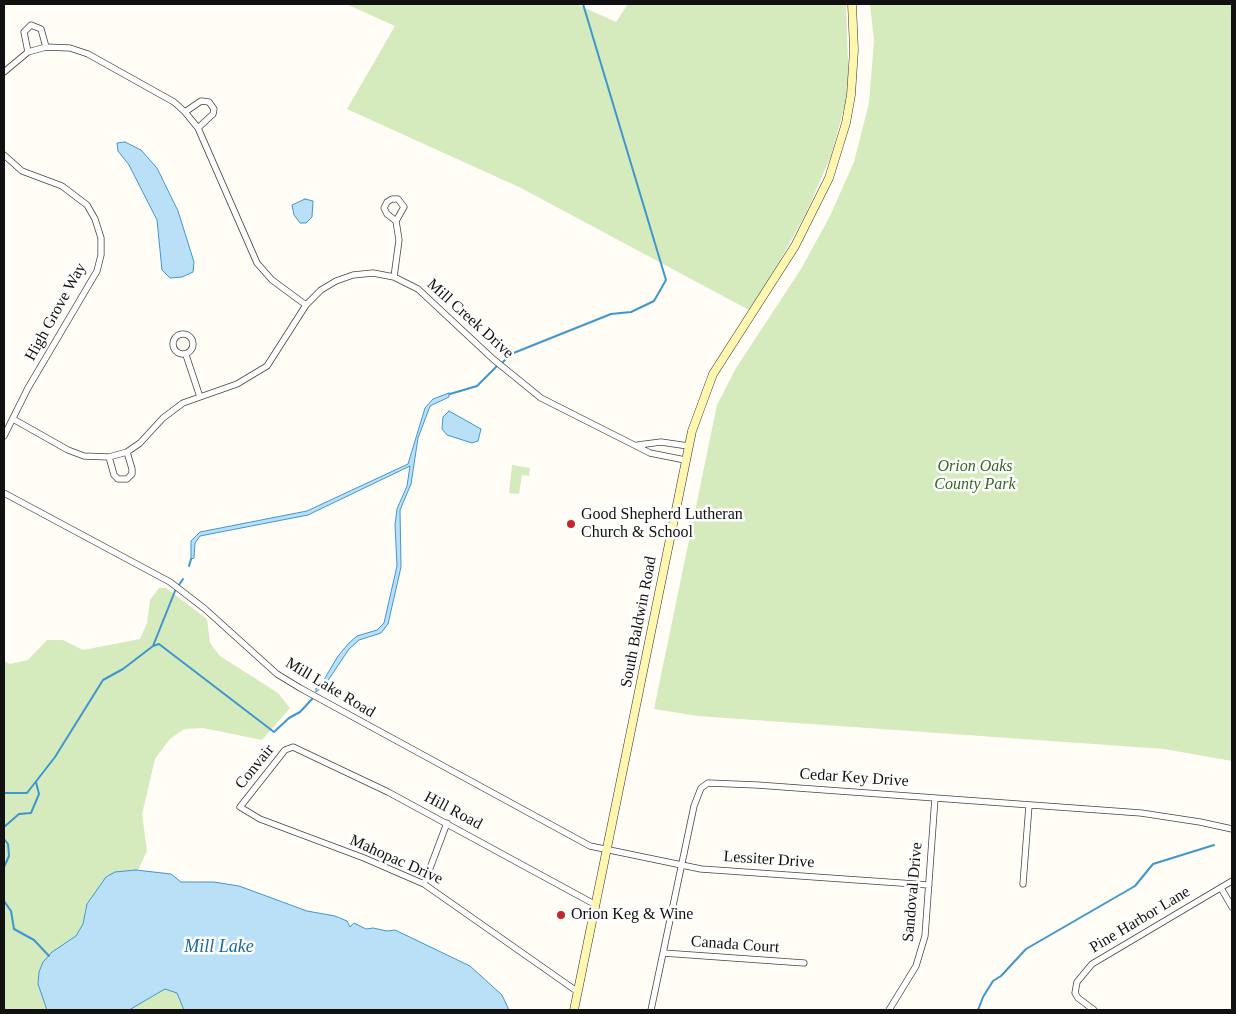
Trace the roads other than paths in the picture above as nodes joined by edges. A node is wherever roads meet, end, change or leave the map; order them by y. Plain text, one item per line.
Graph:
1 (852, 4) edge
2 (46, 47) junction
3 (28, 52) junction
4 (4, 72) edge
5 (185, 112) junction
6 (198, 128) junction
7 (4, 155) edge
8 (396, 221) dead end
9 (394, 277) junction
10 (306, 305) junction
11 (186, 355) dead end
12 (200, 397) junction
13 (13, 419) junction
14 (4, 436) edge
15 (638, 445) junction
16 (688, 446) junction
17 (127, 452) junction
18 (109, 457) junction
19 (685, 460) junction
20 (4, 493) edge
21 (293, 747) joint
22 (935, 798) junction
23 (1029, 805) junction
24 (240, 807) joint
25 (447, 823) junction
26 (1232, 829) edge
27 (608, 851) junction
28 (681, 865) junction
29 (1232, 882) edge
30 (424, 884) junction
31 (1023, 884) dead end
32 (929, 885) junction
33 (1221, 888) junction
34 (596, 905) junction
35 (1232, 907) edge
36 (663, 953) junction
37 (804, 963) dead end
38 (578, 992) junction
39 (574, 1010) edge
40 (651, 1010) edge
41 (890, 1010) edge
42 (1094, 1010) edge

1 - 16 main road, South Baldwin Road
2 - 3 street
2 - 3 street
2 - 5 street
3 - 4 street
5 - 6 street
5 - 6 street
6 - 10 street
7 - 13 street, High Grove Way
8 - 9 street
9 - 10 street, Mill Creek Drive
9 - 15 street, Mill Creek Drive
10 - 12 street, Mill Creek Drive
11 - 12 street
12 - 17 street, Mill Creek Drive
13 - 14 street, High Grove Way
13 - 18 street, Mill Creek Drive
15 - 16 street
15 - 19 street, Mill Creek Drive
16 - 19 main road, South Baldwin Road
17 - 18 street, Mill Creek Drive
17 - 18 street
19 - 27 main road, South Baldwin Road
20 - 27 street, Mill Lake Road
21 - 24 street, Convair
21 - 25 street, Hill Road
22 - 23 street, Cedar Key Drive
22 - 28 street, Cedar Key Drive
22 - 32 street, Sandoval Drive
23 - 26 street, Cedar Key Drive
23 - 31 street
24 - 30 street, Mahopac Drive
25 - 30 street
25 - 34 street, Hill Road
27 - 28 street, Lessiter Drive
27 - 34 main road, South Baldwin Road
28 - 32 street, Lessiter Drive
28 - 36 street, Cedar Key Drive
29 - 33 street, Pine Harbor Lane
30 - 38 street, Mahopac Drive
32 - 41 street, Sandoval Drive
33 - 35 street
33 - 42 street, Pine Harbor Lane
34 - 38 main road, South Baldwin Road
36 - 37 street, Canada Court
36 - 40 street, Cedar Key Drive
38 - 39 main road, South Baldwin Road

